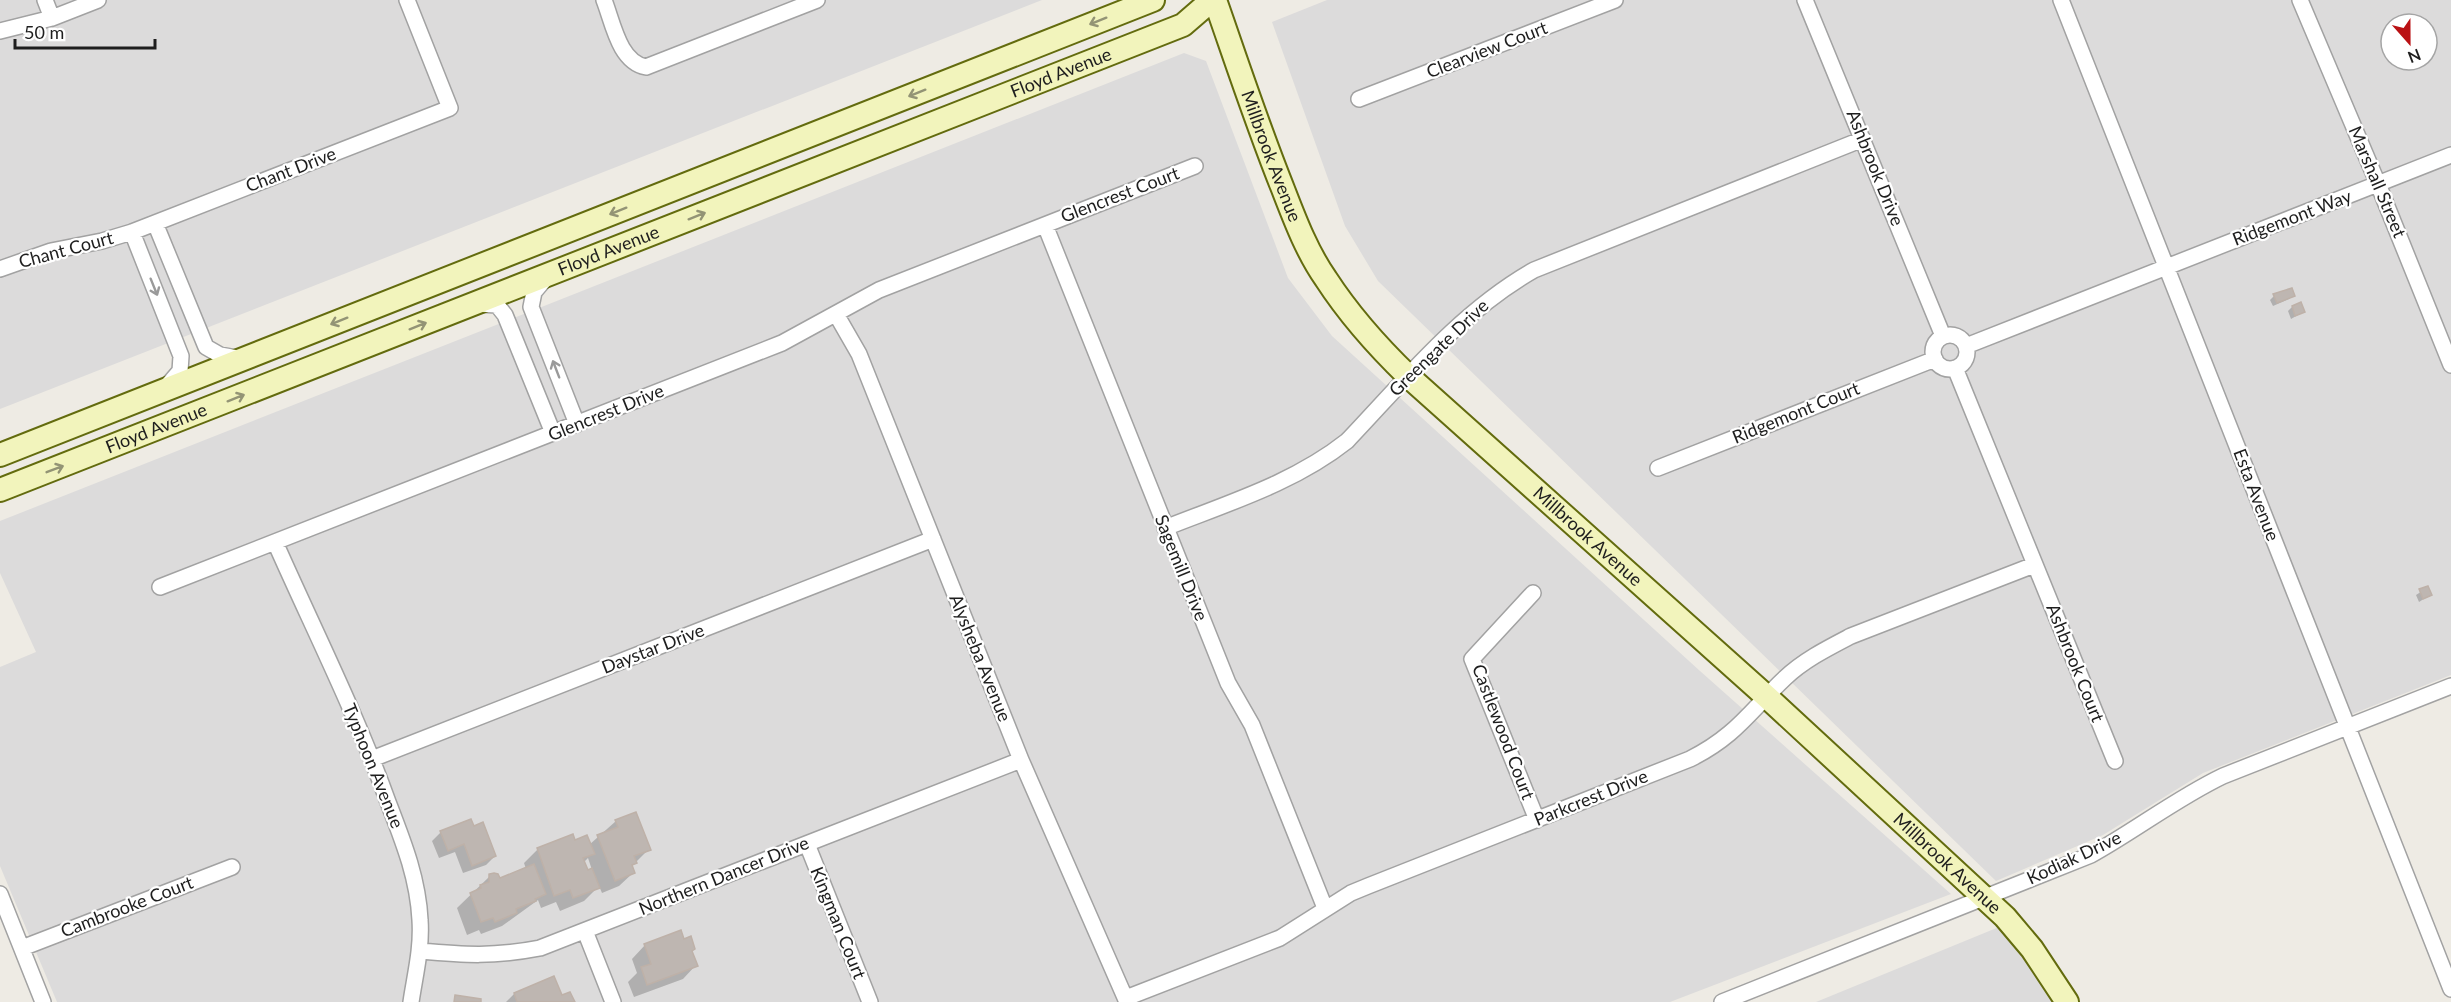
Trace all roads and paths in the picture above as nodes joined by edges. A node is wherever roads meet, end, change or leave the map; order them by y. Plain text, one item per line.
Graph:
1 (45, 0) edge
2 (98, 0) edge
3 (407, 0) edge
4 (604, 0) edge
5 (817, 0) edge
6 (1153, 0) edge
7 (1214, 0) edge
8 (1616, 0) edge
9 (1805, 0) edge
10 (2061, 0) edge
11 (2300, 0) edge
12 (52, 18) junction
13 (0, 31) edge
14 (1359, 99) dead end
15 (1863, 139) junction
16 (2451, 155) edge
17 (1195, 166) dead end
18 (2378, 184) junction
19 (155, 223) junction
20 (1045, 225) junction
21 (132, 232) junction
22 (2167, 267) junction
23 (0, 269) edge
24 (549, 274) junction
25 (475, 304) junction
26 (836, 314) junction
27 (1943, 336) junction
28 (1966, 346) junction
29 (1935, 358) junction
30 (243, 359) junction
31 (2451, 365) edge
32 (1955, 368) junction
33 (1408, 376) junction
34 (164, 390) junction
35 (577, 424) junction
36 (554, 433) junction
37 (0, 455) edge
38 (1658, 468) dead end
39 (0, 490) edge
40 (1165, 528) junction
41 (933, 539) junction
42 (275, 542) junction
43 (2034, 565) junction
44 (160, 587) dead end
45 (1533, 593) dead end
46 (2451, 686) edge
47 (1767, 697) junction
48 (2347, 728) junction
49 (372, 759) junction
50 (1021, 760) junction
51 (2115, 761) dead end
52 (1537, 820) junction
53 (807, 844) junction
54 (232, 867) dead end
55 (0, 894) edge
56 (1983, 897) junction
57 (1325, 908) junction
58 (585, 931) junction
59 (22, 948) junction
60 (420, 951) junction
61 (2451, 989) edge
62 (1126, 1000) edge
63 (43, 1002) edge
64 (411, 1002) edge
65 (613, 1002) edge
66 (870, 1002) edge
67 (1722, 1002) edge
68 (2067, 1002) edge

1 - 12 street
2 - 12 street
3 - 19 street, Chant Drive
4 - 5 street
6 -> 30 street, Floyd Avenue
24 -> 7 street, Floyd Avenue
7 - 33 street, Millbrook Avenue
8 - 14 street, Clearview Court
9 - 15 street, Ashbrook Drive
10 - 22 street, Esta Avenue
11 - 18 street, Marshall Street
12 - 13 street
15 - 27 street, Ashbrook Drive
15 - 33 street, Greengate Drive
16 - 18 street, Ridgemont Way
17 - 20 street, Glencrest Court
18 - 22 street, Ridgemont Way
18 - 31 street, Marshall Street
19 - 21 street, Chant Drive
19 - 30 street
20 - 26 street, Glencrest Drive
20 - 40 street, Sagemill Drive
21 - 23 street, Chant Court
21 -> 34 street
22 - 28 street
22 - 48 street, Esta Avenue
24 - 25 street, Floyd Avenue
35 -> 24 street
25 - 36 street
39 -> 25 street, Floyd Avenue
26 - 35 street, Glencrest Drive
26 - 41 street, Alysheba Avenue
27 - 28 street
27 - 29 street
28 - 32 street
29 - 32 street
29 - 38 street, Ridgemont Court
30 - 34 street, Floyd Avenue
32 - 43 street
33 - 40 street, Greengate Drive
33 - 47 street, Millbrook Avenue
34 - 37 street, Floyd Avenue
35 - 36 street, Glencrest Drive
36 - 42 street, Glencrest Drive
40 - 57 street, Sagemill Drive
41 - 49 street, Daystar Drive
41 - 50 street, Alysheba Avenue
42 - 44 street, Glencrest Drive
42 - 49 street, Typhoon Avenue
43 - 47 street, Parkcrest Drive
43 - 51 street, Ashbrook Court
45 - 52 street, Castlewood Court
46 - 48 street, Kodiak Drive
47 - 52 street, Parkcrest Drive
47 - 56 street, Millbrook Avenue
48 - 56 street, Kodiak Drive
48 - 61 street, Esta Avenue
49 - 60 street, Typhoon Avenue
50 - 53 street, Northern Dancer Drive
50 - 62 street, Alysheba Avenue
52 - 57 street, Parkcrest Drive
53 - 58 street, Northern Dancer Drive
53 - 66 street, Kingman Court
54 - 59 street, Cambrooke Court
55 - 59 street
56 - 67 street, Kodiak Drive
56 - 68 street, Millbrook Avenue
57 - 62 street, Parkcrest Drive
58 - 60 street, Northern Dancer Drive
58 - 65 street
59 - 63 street
60 - 64 street, Typhoon Avenue

